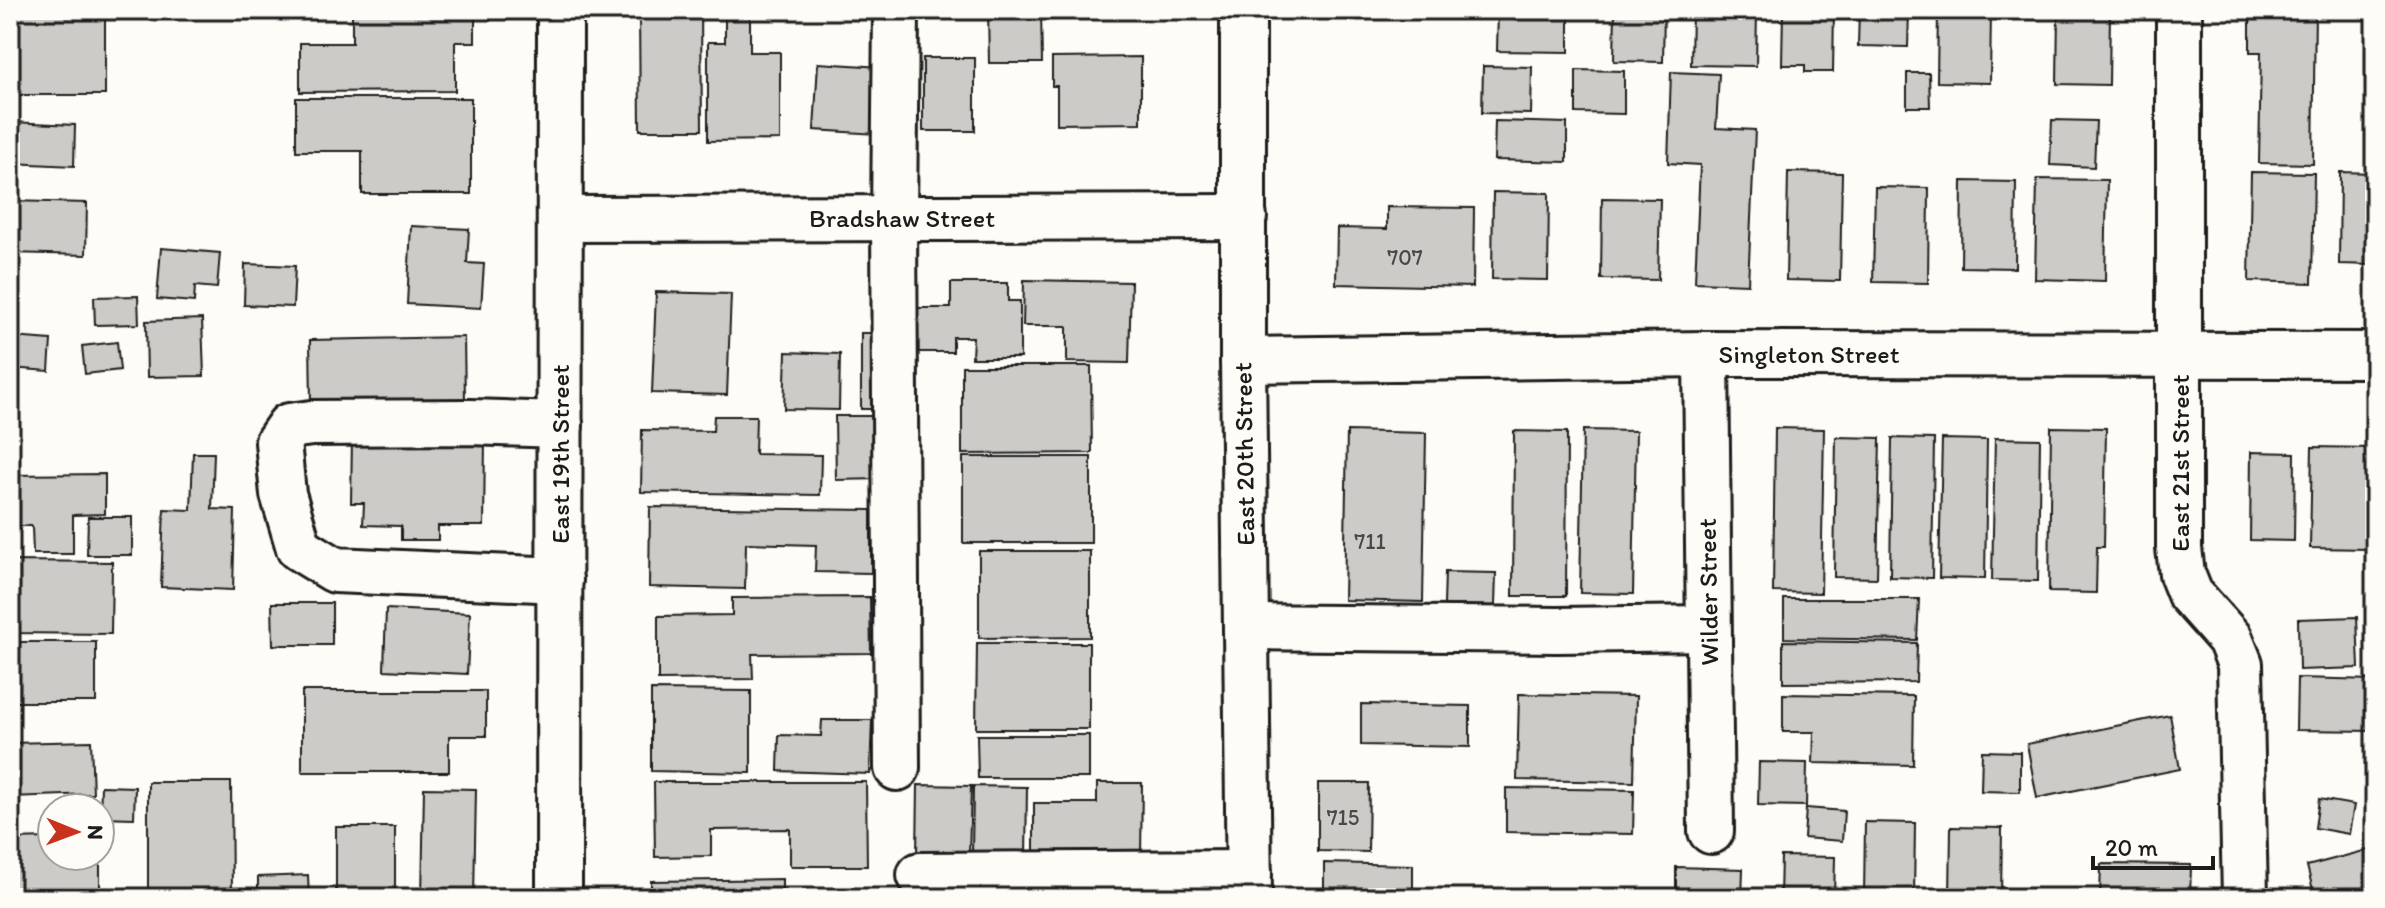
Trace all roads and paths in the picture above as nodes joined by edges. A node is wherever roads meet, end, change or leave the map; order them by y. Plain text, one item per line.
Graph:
1 (560, 10) edge
2 (896, 10) edge
3 (1243, 10) edge
4 (2179, 10) edge
5 (1244, 217) junction
6 (894, 218) junction
7 (560, 219) junction
8 (2180, 353) junction
9 (1706, 354) junction
10 (2375, 355) edge
11 (1243, 360) junction
12 (560, 425) junction
13 (560, 580) junction
14 (1246, 627) junction
15 (1708, 628) junction
16 (897, 768) dead end
17 (1711, 831) dead end
18 (920, 875) dead end
19 (1249, 886) edge
20 (559, 898) edge
21 (2245, 898) edge

1 - 7 street, East 19th Street
2 - 6 street
3 - 5 street, East 20th Street
4 - 8 street, East 21st Street
5 - 6 street, Bradshaw Street
5 - 11 street, East 20th Street
6 - 7 street, Bradshaw Street
6 - 16 street
7 - 12 street, East 19th Street
8 - 9 street, Singleton Street
8 - 10 street, Singleton Street
8 - 21 street, East 21st Street
9 - 11 street, Singleton Street
9 - 15 street, Wilder Street
11 - 14 street, East 20th Street
12 - 13 street, East 19th Street
12 - 13 street
13 - 20 street, East 19th Street
14 - 15 street
14 - 19 street, East 20th Street
15 - 17 street, Wilder Street
18 - 19 street

